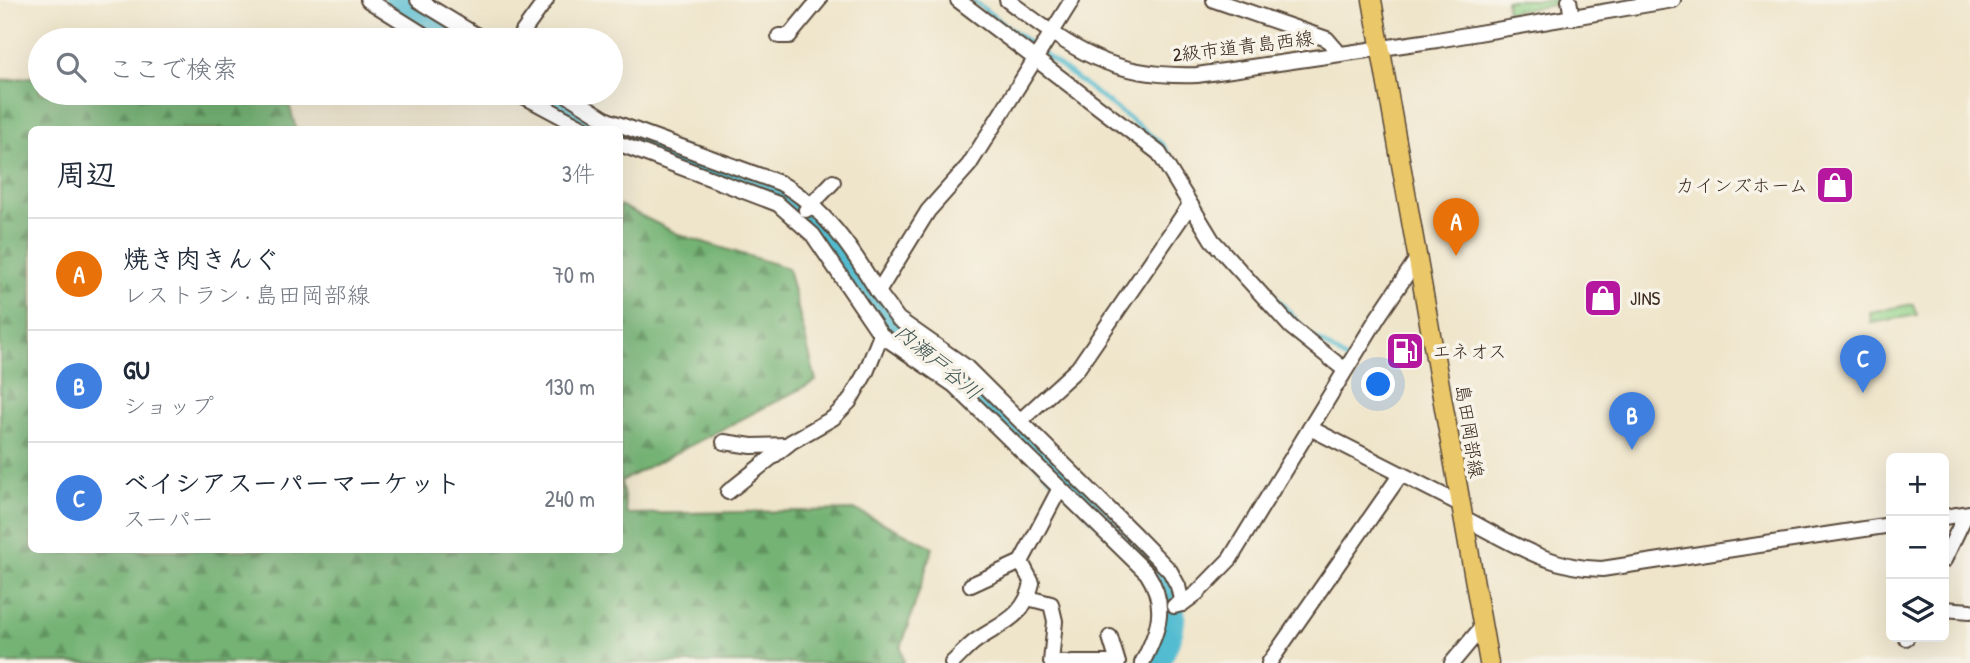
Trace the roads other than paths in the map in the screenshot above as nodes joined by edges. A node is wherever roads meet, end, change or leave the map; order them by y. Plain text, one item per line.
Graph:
1 (368, 0) edge
2 (418, 0) edge
3 (546, 0) edge
4 (819, 0) edge
5 (958, 0) edge
6 (1007, 0) edge
7 (1072, 0) edge
8 (1214, 0) edge
9 (1372, 0) edge
10 (1570, 0) edge
11 (1673, 0) edge
12 (1572, 18) junction
13 (413, 28) edge
14 (464, 28) edge
15 (526, 28) edge
16 (1050, 32) junction
17 (779, 36) dead end
18 (1379, 47) junction
19 (1339, 53) junction
20 (1034, 58) junction
21 (540, 105) edge
22 (583, 105) edge
23 (580, 126) edge
24 (623, 145) edge
25 (833, 182) dead end
26 (780, 183) junction
27 (772, 202) junction
28 (811, 205) junction
29 (1190, 205) junction
30 (797, 218) junction
31 (843, 239) junction
32 (827, 252) junction
33 (1419, 256) junction
34 (878, 292) junction
35 (898, 319) junction
36 (882, 336) junction
37 (1345, 370) junction
38 (1021, 421) junction
39 (1310, 428) junction
40 (724, 442) dead end
41 (787, 445) junction
42 (1047, 447) junction
43 (1032, 461) junction
44 (1401, 474) junction
45 (1060, 488) junction
46 (728, 492) dead end
47 (1461, 510) junction
48 (1968, 513) edge
49 (1949, 516) edge
50 (1886, 526) edge
51 (1949, 550) edge
52 (1021, 562) junction
53 (971, 585) dead end
54 (1028, 598) junction
55 (1182, 604) junction
56 (1162, 608) junction
57 (1949, 609) edge
58 (1970, 611) edge
59 (1482, 626) junction
60 (1110, 637) dead end
61 (1051, 662) edge
62 (952, 663) edge
63 (1038, 663) edge
64 (1067, 663) edge
65 (1073, 663) edge
66 (1108, 663) edge
67 (1118, 663) edge
68 (1142, 663) edge
69 (1269, 663) edge
70 (1452, 663) edge
71 (1489, 663) edge

1 - 13 street
2 - 14 street
3 - 15 street
4 - 17 street
5 - 20 street
6 - 16 street, 2級市道青島西線
7 - 16 street
8 - 19 street
9 - 18 main road, 島田岡部線
10 - 12 street
11 - 12 street, 2級市道青島西線
12 - 18 street, 2級市道青島西線
16 - 19 street, 2級市道青島西線
16 - 20 street
18 - 19 street, 2級市道青島西線
18 - 33 main road, 島田岡部線
20 - 29 street
20 - 34 street
21 - 23 street
22 - 26 street
24 - 27 street
25 - 28 street
26 - 27 street
26 - 28 street
27 - 30 street
28 - 30 street
28 - 31 street
29 - 37 street
29 - 38 street
30 - 32 street
31 - 32 street
31 - 34 street
32 - 36 street
33 - 37 street
33 - 47 main road, 島田岡部線
34 - 35 street
35 - 36 street
35 - 38 street
36 - 41 street
36 - 43 street
37 - 39 street
38 - 42 street
39 - 44 street
39 - 55 street
40 - 41 street
41 - 46 street
42 - 43 street
42 - 55 street
43 - 45 street
44 - 47 street
44 - 69 street
45 - 52 street
45 - 56 street
47 - 50 street
47 - 59 main road, 島田岡部線
48 - 49 street
48 - 51 street
52 - 53 street
52 - 54 street
54 - 61 street
54 - 62 street
55 - 56 street
56 - 68 street
57 - 58 street
59 - 70 street
59 - 71 main road, 島田岡部線
60 - 67 street
61 - 63 street
61 - 64 street
65 - 66 street

